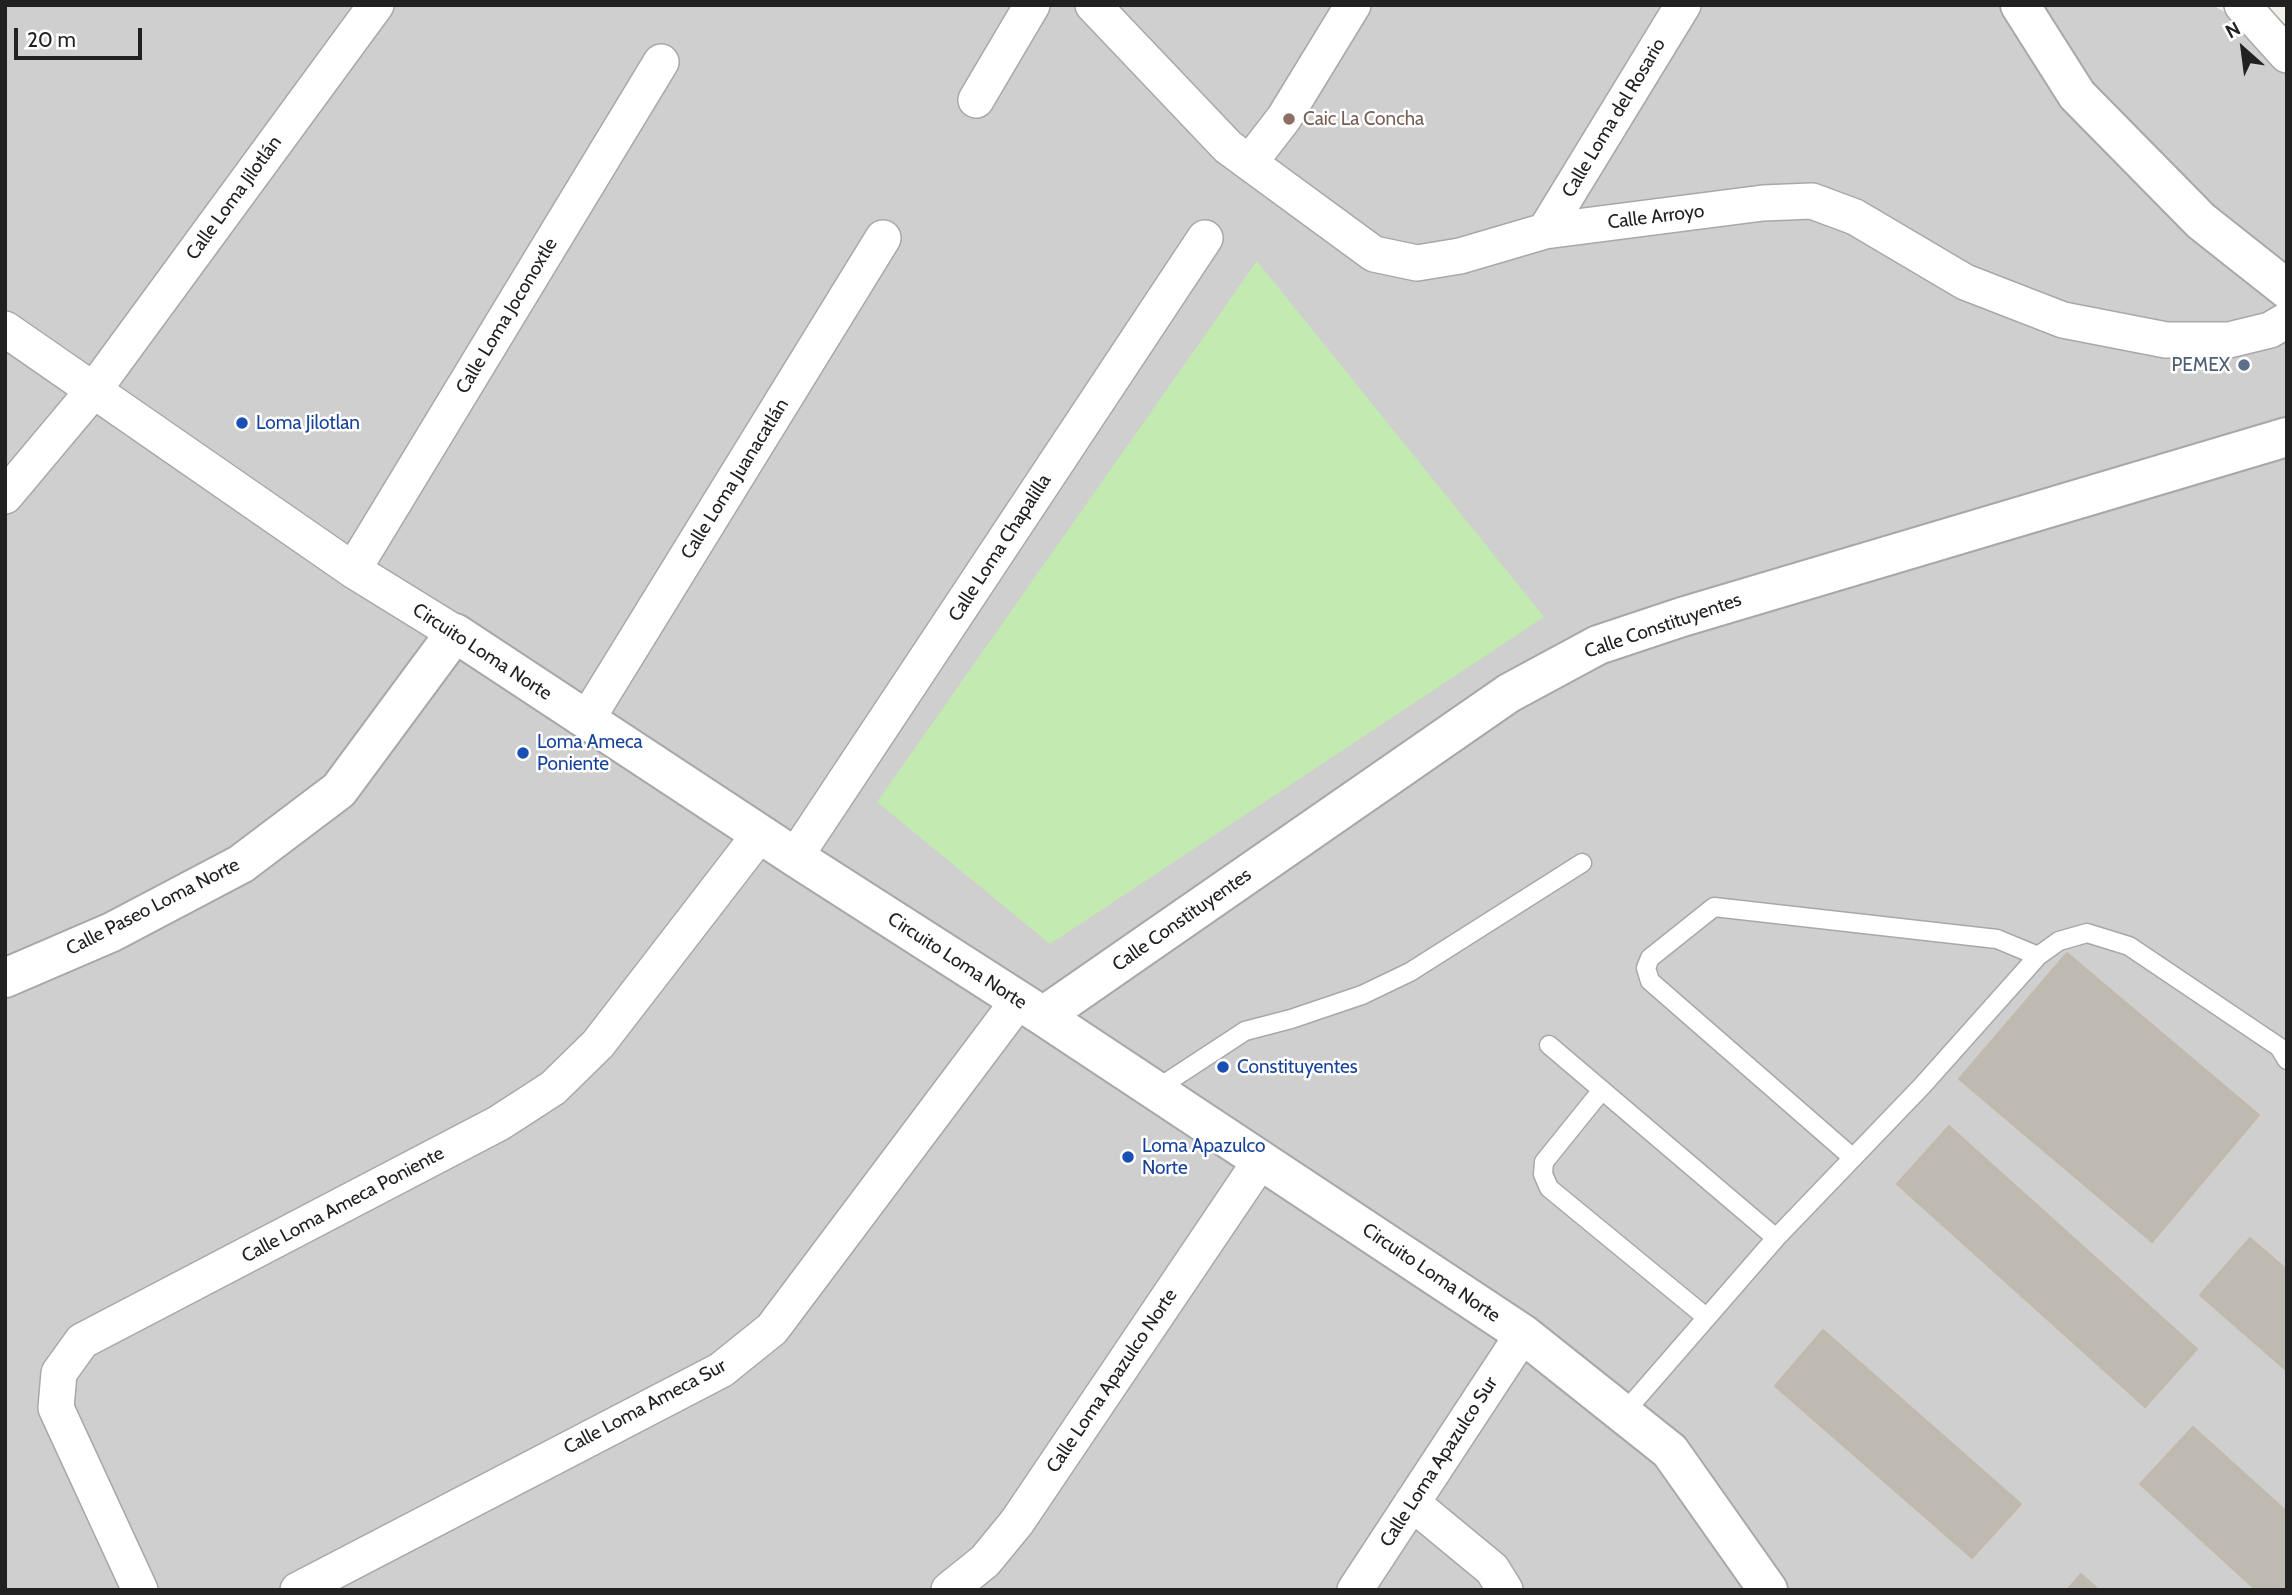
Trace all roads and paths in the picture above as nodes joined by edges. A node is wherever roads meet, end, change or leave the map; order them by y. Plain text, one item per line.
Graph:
1 (376, 5) edge
2 (1032, 5) edge
3 (1093, 5) edge
4 (1353, 5) edge
5 (1684, 5) edge
6 (2020, 5) edge
7 (2242, 5) edge
8 (2287, 55) edge
9 (661, 62) dead end
10 (976, 100) dead end
11 (1250, 162) junction
12 (1545, 231) junction
13 (883, 238) dead end
14 (1205, 238) dead end
15 (2287, 289) edge
16 (2287, 320) edge
17 (5, 329) edge
18 (93, 391) junction
19 (2287, 437) edge
20 (5, 496) edge
21 (353, 570) junction
22 (455, 633) junction
23 (587, 719) junction
24 (760, 834) junction
25 (795, 858) junction
26 (1582, 863) dead end
27 (2038, 956) junction
28 (5, 978) edge
29 (1031, 1008) junction
30 (1549, 1045) dead end
31 (2287, 1060) edge
32 (1155, 1090) junction
33 (1602, 1090) junction
34 (1853, 1158) junction
35 (1261, 1160) junction
36 (1776, 1238) junction
37 (1706, 1317) junction
38 (1523, 1334) junction
39 (1623, 1415) junction
40 (1412, 1503) junction
41 (140, 1590) edge
42 (298, 1590) edge
43 (949, 1590) edge
44 (1355, 1590) edge
45 (1506, 1590) edge
46 (1768, 1590) edge

1 - 18 street, Calle Loma Jilotlán
2 - 10 street
3 - 11 street, Calle Arroyo
4 - 11 street
5 - 12 street, Calle Loma del Rosario
6 - 15 street
7 - 8 street
9 - 21 street, Calle Loma Joconoxtle
11 - 12 street, Calle Arroyo
12 - 16 street, Calle Arroyo
13 - 23 street, Calle Loma Juanacatlán
14 - 25 street, Calle Loma Chapalilla
17 - 18 street, Circuito Loma Norte
18 - 20 street, Calle Loma Jilotlán
18 - 21 street, Circuito Loma Norte
19 - 29 street, Calle Constituyentes
21 - 22 street, Circuito Loma Norte
22 - 23 street, Circuito Loma Norte
22 - 28 street, Calle Paseo Loma Norte
23 - 24 street, Circuito Loma Norte
24 - 25 street, Circuito Loma Norte
24 - 41 street, Calle Loma Ameca Poniente
25 - 29 street, Circuito Loma Norte
26 - 32 lane
27 - 31 lane
27 - 34 lane
27 - 34 lane
29 - 32 street, Circuito Loma Norte
29 - 42 street, Calle Loma Ameca Sur
30 - 33 lane
32 - 35 street, Circuito Loma Norte
33 - 36 lane
33 - 37 lane
34 - 36 lane
35 - 38 street, Circuito Loma Norte
35 - 43 street, Calle Loma Apazulco Norte
36 - 37 lane
37 - 39 lane
38 - 39 street, Circuito Loma Norte
38 - 40 street, Calle Loma Apazulco Sur
39 - 46 street, Circuito Loma Norte
40 - 44 street, Calle Loma Apazulco Sur
40 - 45 street

